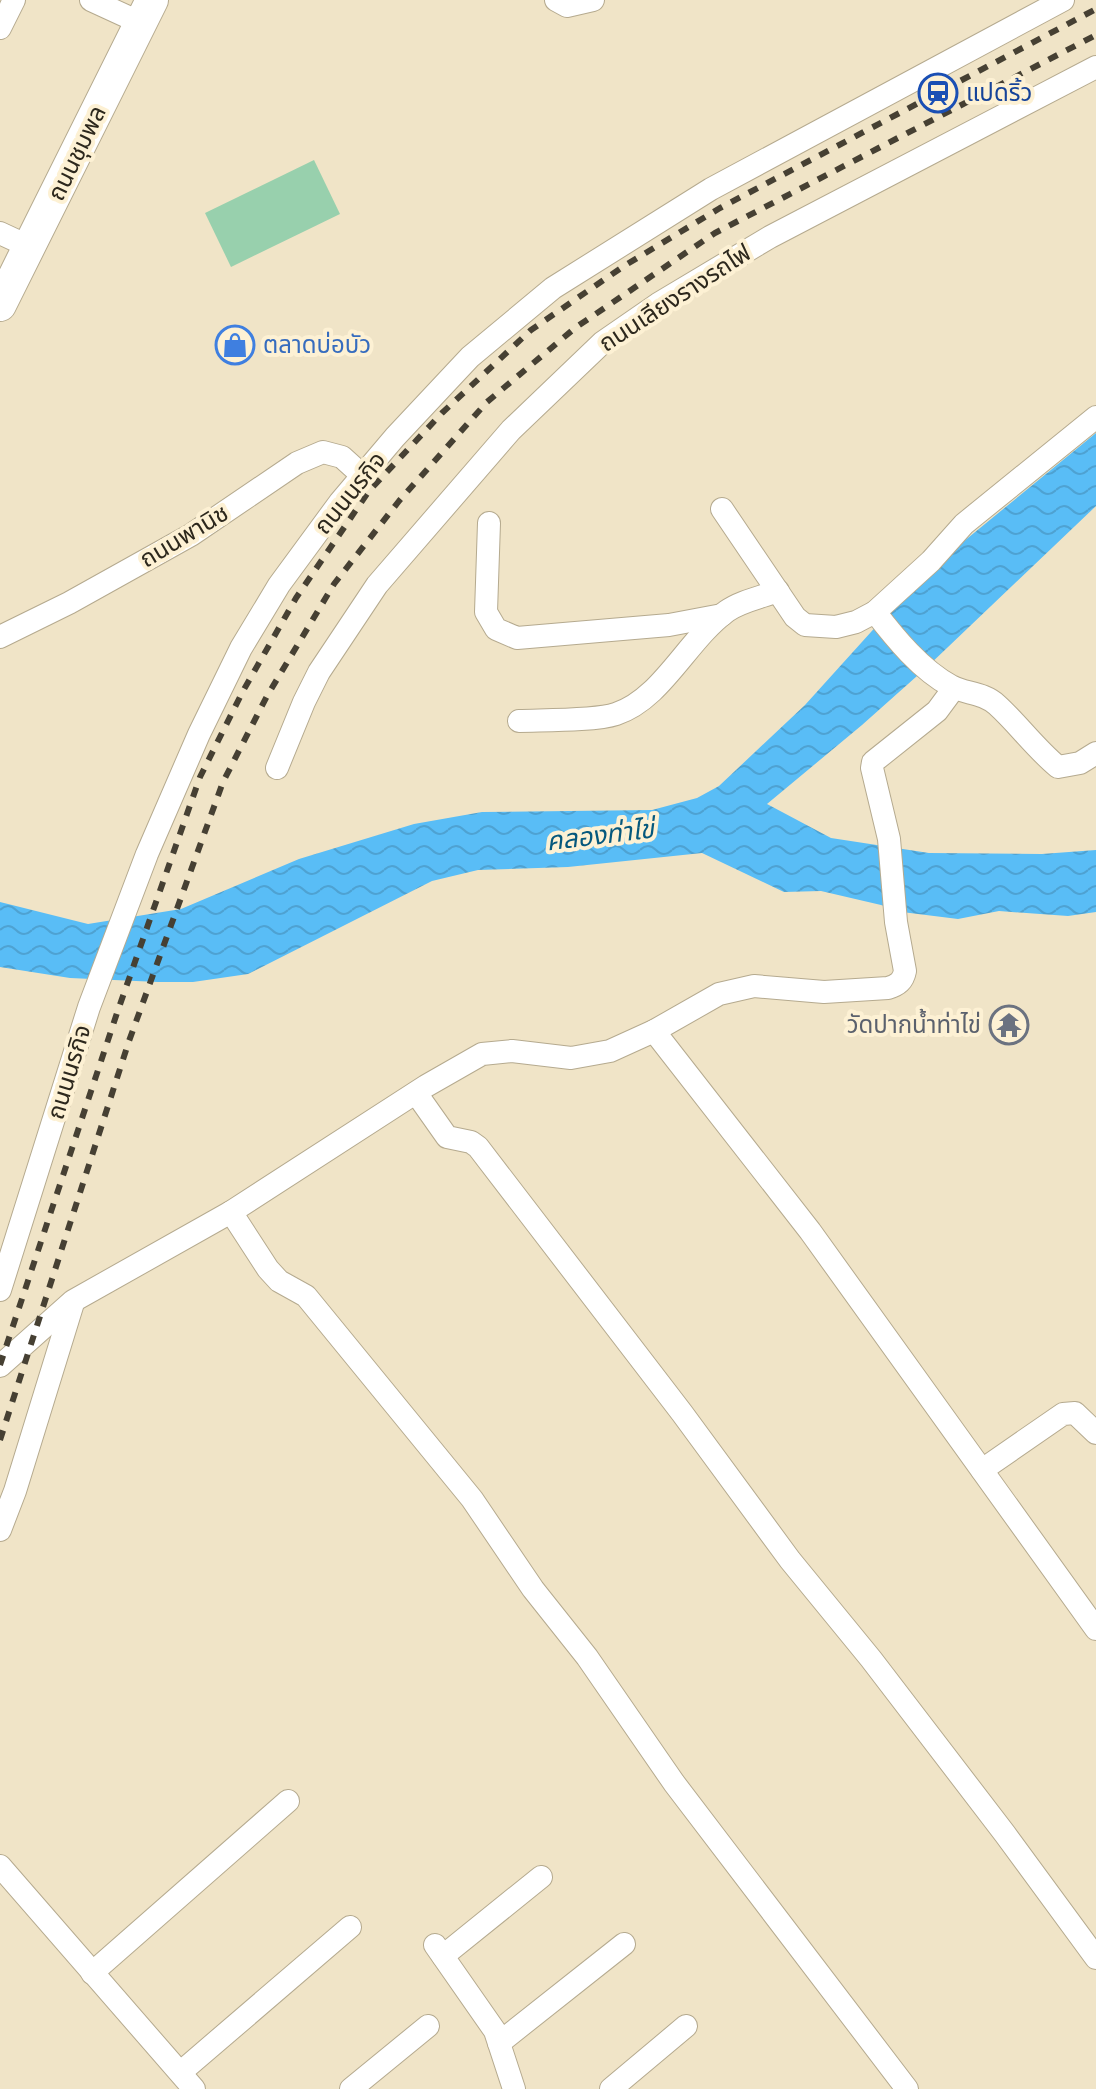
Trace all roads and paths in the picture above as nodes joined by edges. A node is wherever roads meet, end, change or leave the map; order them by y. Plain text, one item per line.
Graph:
1 (14, 0) edge
2 (91, 0) edge
3 (556, 0) edge
4 (593, 0) edge
5 (1063, 0) edge
6 (147, 11) edge
7 (0, 28) edge
8 (1096, 67) edge
9 (0, 233) edge
10 (30, 247) junction
11 (0, 305) edge
12 (1096, 417) edge
13 (363, 476) junction
14 (722, 509) dead end
15 (489, 523) dead end
16 (778, 591) junction
17 (875, 612) junction
18 (722, 615) junction
19 (0, 637) edge
20 (954, 688) junction
21 (519, 721) dead end
22 (1096, 753) edge
23 (277, 768) dead end
24 (654, 1031) junction
25 (416, 1093) junction
26 (231, 1212) junction
27 (0, 1290) edge
28 (73, 1301) junction
29 (0, 1366) edge
30 (1096, 1433) edge
31 (982, 1470) junction
32 (0, 1530) edge
33 (1094, 1623) edge
34 (288, 1801) dead end
35 (0, 1866) edge
36 (541, 1877) dead end
37 (350, 1927) dead end
38 (624, 1944) dead end
39 (1096, 1958) edge
40 (92, 1973) junction
41 (428, 2026) dead end
42 (686, 2026) dead end
43 (499, 2043) junction
44 (187, 2081) edge
45 (351, 2089) edge
46 (514, 2089) edge
47 (611, 2089) edge
48 (907, 2089) edge

1 - 7 street
2 - 6 street
3 - 4 street
5 - 13 street, ถนนนรกิจ
6 - 10 main road, ถนนชุมพล
8 - 23 street, ถนนเลียงรางรถไฟ
9 - 10 street
10 - 11 main road, ถนนชุมพล
12 - 17 street
13 - 19 street, ถนนพานิช
13 - 27 street, ถนนนรกิจ
14 - 16 street
15 - 18 street
16 - 17 street
16 - 18 street
17 - 20 street
18 - 21 street
20 - 22 street
20 - 24 street
24 - 25 street
24 - 31 street
25 - 26 street
25 - 39 street
26 - 28 street
26 - 48 street
28 - 29 street
28 - 32 street
30 - 31 street
31 - 33 street
34 - 40 street
35 - 40 street
36 - 43 street
37 - 44 street
38 - 43 street
40 - 44 street
41 - 45 street
42 - 47 street
43 - 46 street

